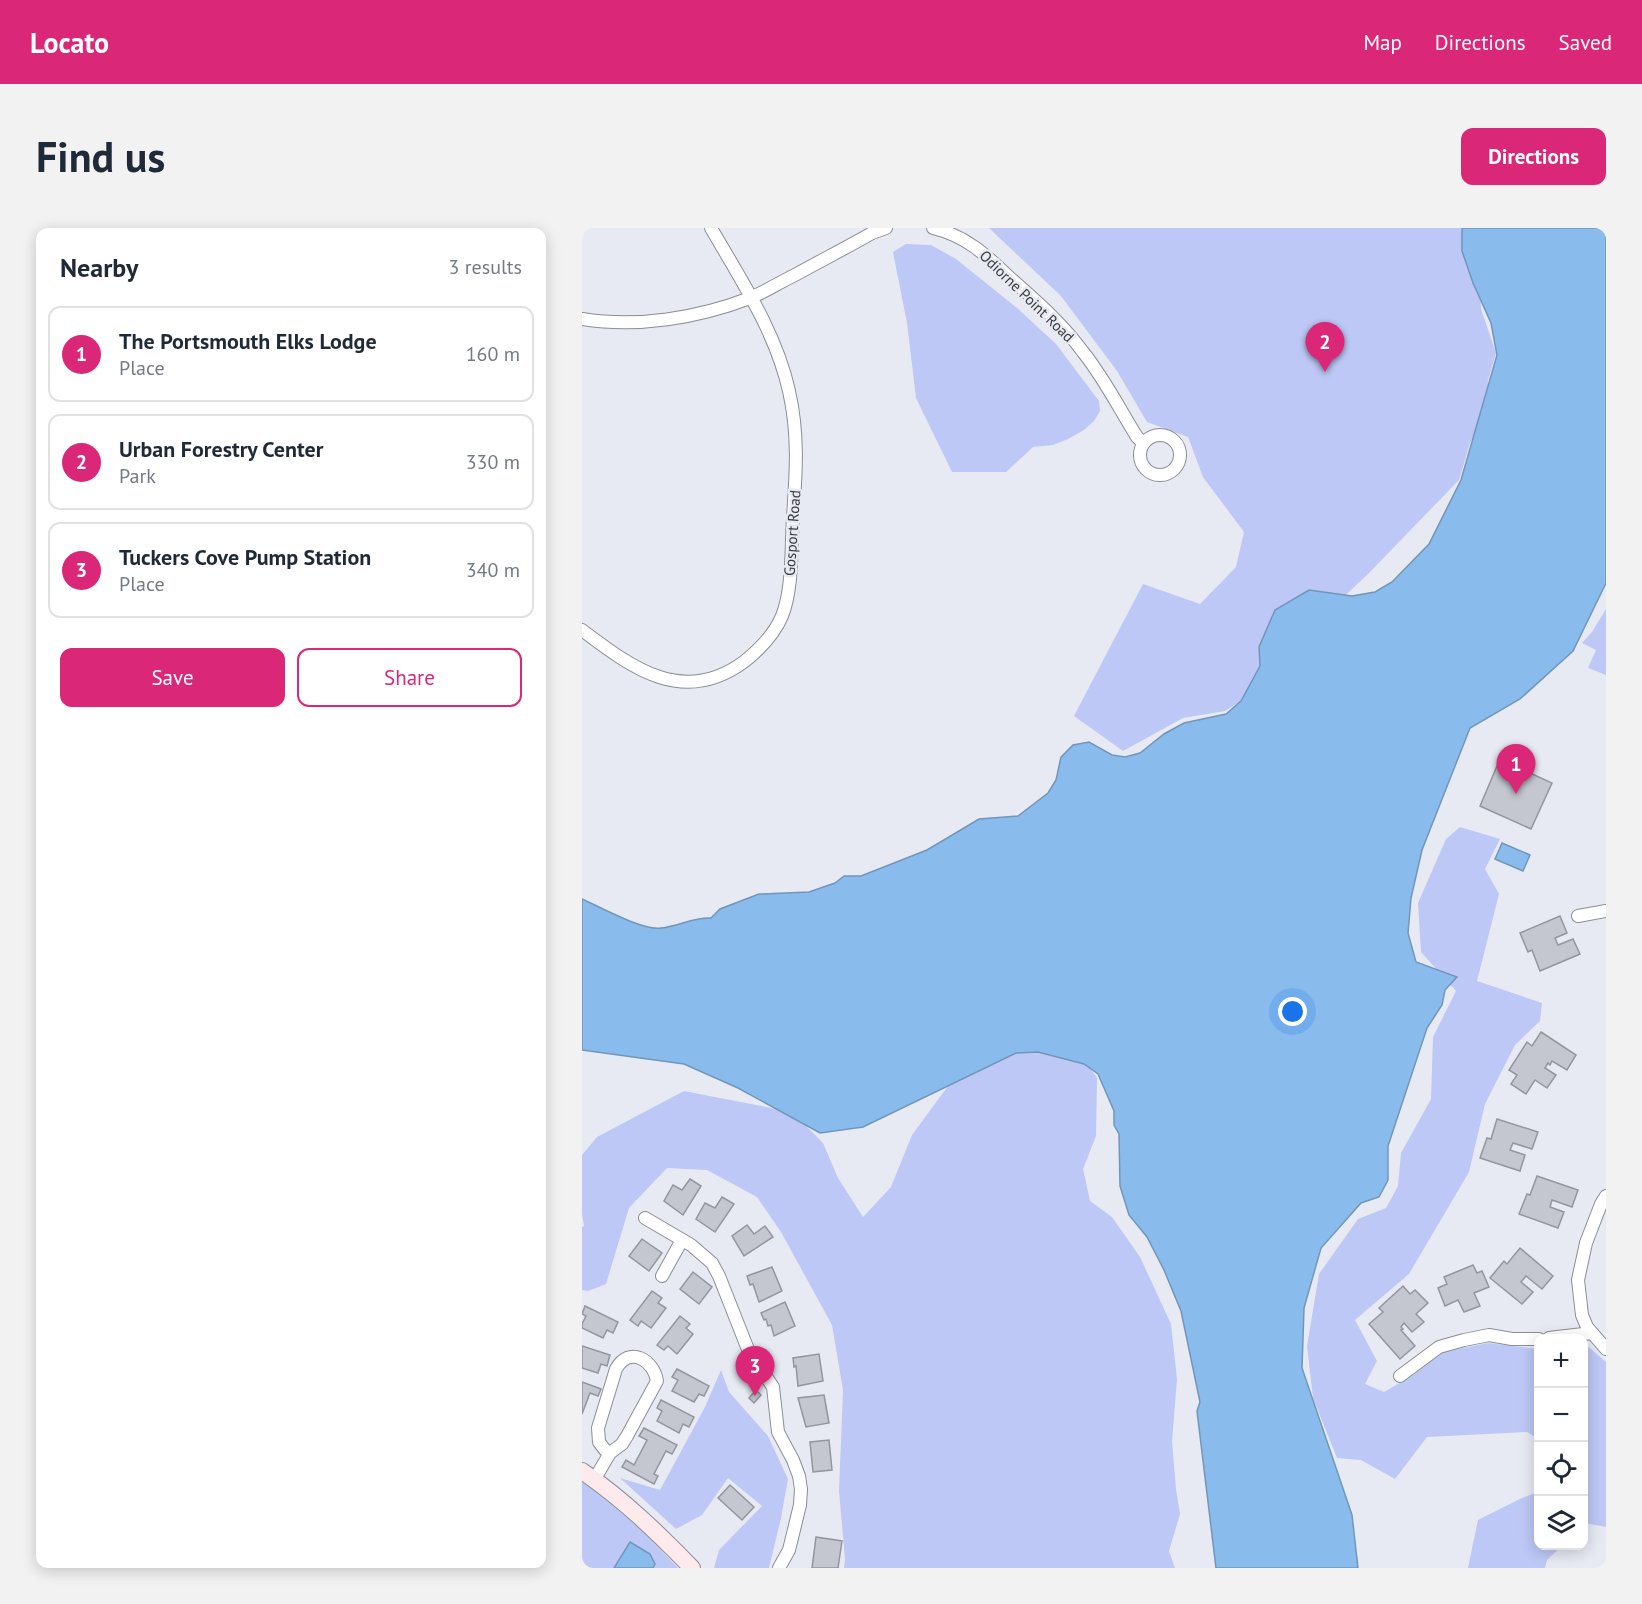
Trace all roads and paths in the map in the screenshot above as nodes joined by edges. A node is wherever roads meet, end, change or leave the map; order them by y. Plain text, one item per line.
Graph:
1 (711, 228) edge
2 (886, 228) edge
3 (933, 228) edge
4 (751, 298) junction
5 (582, 319) edge
6 (1143, 443) dead end
7 (582, 630) edge
8 (1606, 911) edge
9 (1578, 916) dead end
10 (1606, 1196) edge
11 (645, 1218) dead end
12 (682, 1240) junction
13 (662, 1276) dead end
14 (1592, 1333) junction
15 (1584, 1334) edge
16 (1534, 1339) edge
17 (1606, 1349) edge
18 (1400, 1376) dead end
19 (610, 1453) junction
20 (588, 1476) edge
21 (692, 1568) edge
22 (779, 1568) edge

1 - 4 street, Gosport Road
2 - 4 street
3 - 6 street, Odiorne Point Road
4 - 5 street
4 - 7 street, Gosport Road
8 - 9 street
10 - 14 street
11 - 12 street
12 - 13 street
12 - 22 street
14 - 15 street
14 - 17 street
16 - 18 street
19 - 19 street
19 - 20 street
20 - 21 main road

